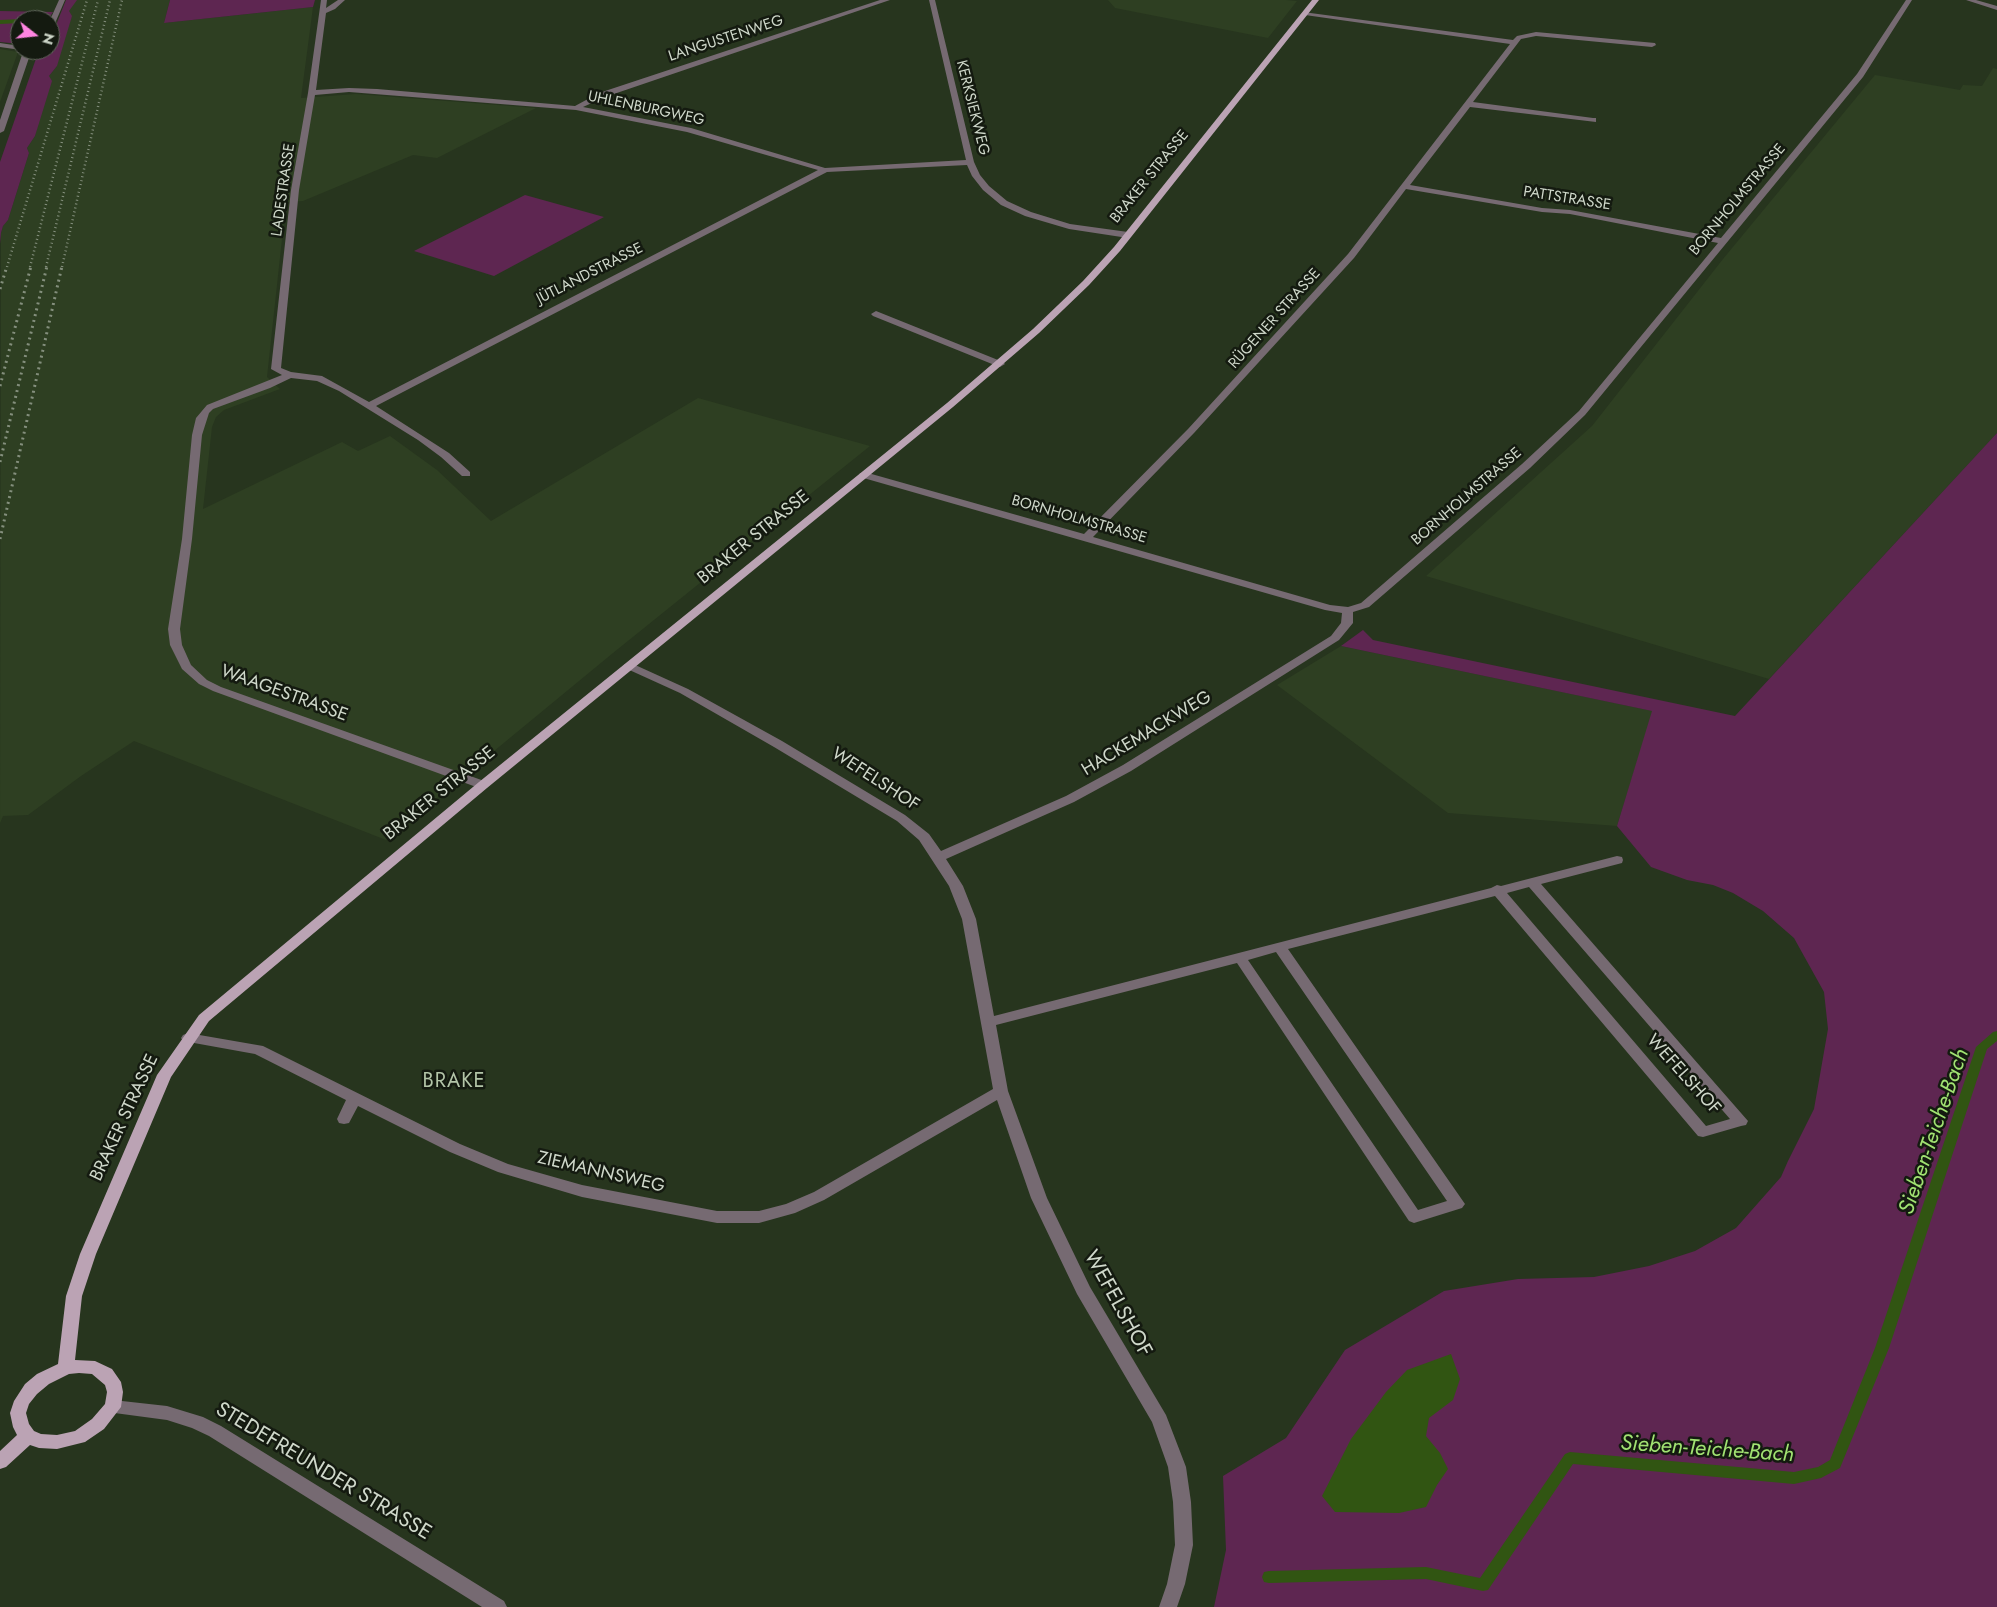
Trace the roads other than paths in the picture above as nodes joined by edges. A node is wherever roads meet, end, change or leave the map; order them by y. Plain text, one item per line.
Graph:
1 (324, 0) edge
2 (342, 0) edge
3 (887, 0) edge
4 (932, 0) edge
5 (1316, 0) edge
6 (1910, 0) edge
7 (1969, 0) edge
8 (1997, 8) edge
9 (324, 12) junction
10 (1305, 13) junction
11 (1514, 42) junction
12 (1652, 45) dead end
13 (24, 60) edge
14 (312, 93) junction
15 (1467, 104) junction
16 (576, 108) junction
17 (1593, 120) dead end
18 (0, 130) edge
19 (970, 162) junction
20 (825, 170) junction
21 (1406, 187) junction
22 (1128, 235) junction
23 (1723, 241) junction
24 (876, 314) dead end
25 (1000, 364) junction
26 (290, 375) junction
27 (370, 406) junction
28 (466, 474) dead end
29 (864, 475) junction
30 (1086, 538) junction
31 (1348, 610) junction
32 (629, 666) junction
33 (484, 785) junction
34 (939, 858) junction
35 (1617, 860) dead end
36 (1532, 880) junction
37 (1497, 889) junction
38 (1279, 946) junction
39 (1239, 956) junction
40 (989, 1022) junction
41 (188, 1038) junction
42 (1001, 1091) junction
43 (355, 1098) junction
44 (344, 1120) dead end
45 (66, 1368) junction
46 (113, 1407) junction
47 (28, 1436) junction
48 (0, 1462) edge
49 (498, 1607) edge
50 (1168, 1607) edge

1 - 9 street, LADESTRASSE
2 - 9 street
3 - 16 street, LANGUSTENWEG
4 - 19 street, KERKSIEKWEG
5 - 10 main road, BRAKER STRASSE
6 - 23 street, BORNHOLMSTRASSE
7 - 8 street
9 - 14 street, LADESTRASSE
10 - 11 street
10 - 22 main road, BRAKER STRASSE
11 - 12 street
11 - 15 street, RÜGENER STRASSE
13 - 18 street
14 - 16 street, UHLENBURGWEG
14 - 26 street, LADESTRASSE
15 - 17 street
15 - 21 street, RÜGENER STRASSE
16 - 20 street, UHLENBURGWEG
19 - 20 street, UHLENBURGWEG
19 - 22 street, KERKSIEKWEG
20 - 27 street, JÜTLANDSTRASSE
21 - 23 street, PATTSTRASSE
21 - 30 street, RÜGENER STRASSE
22 - 25 main road, BRAKER STRASSE
23 - 31 street, BORNHOLMSTRASSE
24 - 25 street
25 - 29 main road, BRAKER STRASSE
26 - 27 street
26 - 33 street, WAAGESTRASSE
27 - 28 street
29 - 30 street, BORNHOLMSTRASSE
29 - 32 main road, BRAKER STRASSE
30 - 31 street, BORNHOLMSTRASSE
31 - 34 street, HACKEMACKWEG
32 - 33 main road, BRAKER STRASSE
32 - 34 street, WEFELSHOF
33 - 41 main road, BRAKER STRASSE
34 - 40 street, WEFELSHOF
35 - 36 street
36 - 37 street
36 - 37 street, WEFELSHOF
37 - 38 street
38 - 39 street
38 - 39 street
39 - 40 street
40 - 42 street, WEFELSHOF
41 - 43 street, ZIEMANNSWEG
41 - 45 main road, BRAKER STRASSE
42 - 43 street, ZIEMANNSWEG
42 - 50 street, WEFELSHOF
43 - 44 street
45 - 46 main road
45 - 47 main road
46 - 47 main road
46 - 49 street, STEDEFREUNDER STRASSE
47 - 48 main road

